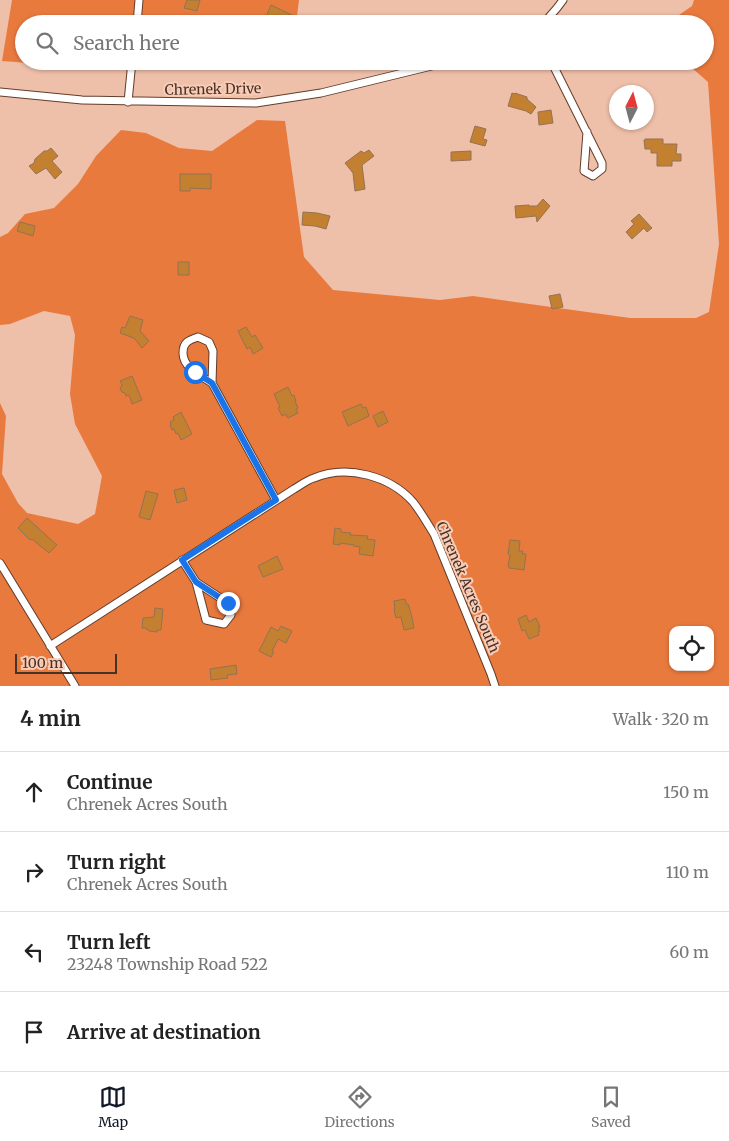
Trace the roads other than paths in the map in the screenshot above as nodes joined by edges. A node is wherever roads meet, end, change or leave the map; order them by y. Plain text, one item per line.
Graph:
1 (139, 0) edge
2 (563, 0) edge
3 (138, 15) edge
4 (551, 15) edge
5 (131, 70) edge
6 (415, 70) edge
7 (556, 70) edge
8 (0, 92) edge
9 (128, 102) junction
10 (587, 132) junction
11 (212, 383) junction
12 (276, 500) junction
13 (182, 560) junction
14 (0, 563) edge
15 (196, 582) junction
16 (50, 646) junction
17 (75, 686) edge
18 (494, 686) edge

1 - 3 street
2 - 4 street
5 - 9 street
6 - 9 street, Chrenek Drive
7 - 10 street
8 - 9 street, Chrenek Drive
10 - 10 street
11 - 11 street
11 - 12 street
12 - 13 street, Chrenek Acres South
12 - 18 street, Chrenek Acres South
13 - 15 street
13 - 16 street, Chrenek Acres South
14 - 16 street
15 - 15 street
16 - 17 street

